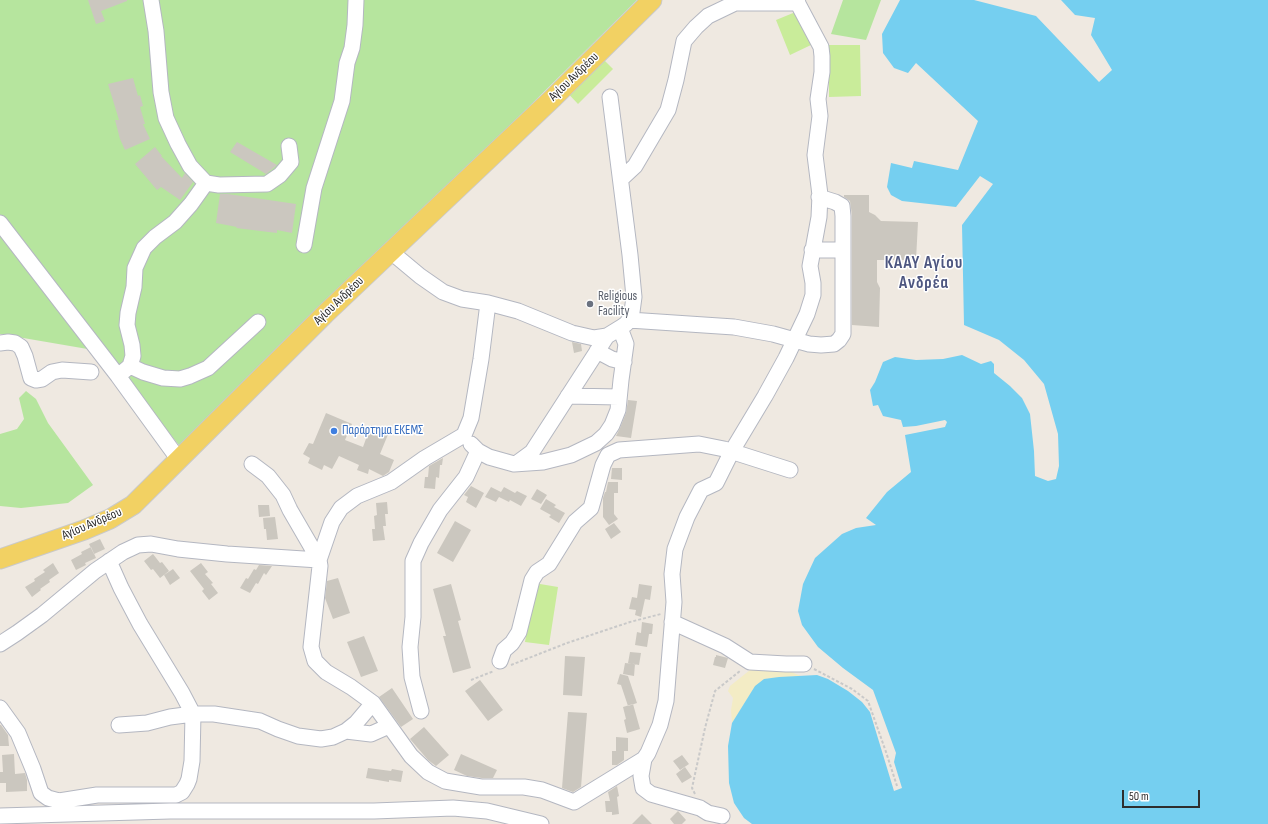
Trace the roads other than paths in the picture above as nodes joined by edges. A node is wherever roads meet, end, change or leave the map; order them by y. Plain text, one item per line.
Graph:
1 (151, 0) edge
2 (356, 0) edge
3 (652, 0) edge
4 (797, 1) edge
5 (610, 97) dead end
6 (289, 146) dead end
7 (621, 179) junction
8 (206, 183) junction
9 (820, 197) junction
10 (0, 223) edge
11 (304, 245) dead end
12 (812, 250) junction
13 (843, 250) junction
14 (390, 251) junction
15 (488, 303) junction
16 (258, 322) dead end
17 (625, 324) junction
18 (607, 336) junction
19 (795, 340) junction
20 (0, 343) edge
21 (597, 351) junction
22 (624, 362) junction
23 (130, 366) junction
24 (91, 372) dead end
25 (118, 376) junction
26 (568, 396) junction
27 (619, 397) junction
28 (464, 435) junction
29 (478, 451) junction
30 (732, 451) junction
31 (179, 460) junction
32 (517, 463) junction
33 (252, 464) dead end
34 (790, 470) dead end
35 (0, 559) edge
36 (318, 560) junction
37 (109, 561) junction
38 (672, 617) junction
39 (0, 644) edge
40 (804, 664) road end
41 (501, 666) road end
42 (372, 703) junction
43 (0, 708) edge
44 (421, 710) dead end
45 (193, 714) junction
46 (119, 725) dead end
47 (389, 726) junction
48 (346, 731) junction
49 (644, 759) junction
50 (0, 816) edge
51 (722, 816) dead end
52 (170, 818) edge
53 (541, 824) edge

1 - 8 street
2 - 11 street
3 - 14 main road, Αγίου Ανδρέου
4 - 7 street
4 - 9 street
5 - 7 street
6 - 8 street
7 - 17 street
8 - 23 street
9 - 12 street
9 - 13 street
10 - 25 street
12 - 13 street
12 - 19 street
13 - 19 street
14 - 15 street
14 - 31 main road, Αγίου Ανδρέου
15 - 18 street
15 - 28 street
16 - 23 street
17 - 18 street
17 - 19 street
17 - 22 street
18 - 21 street
19 - 30 street
20 - 24 street
21 - 22 street
21 - 26 street
22 - 27 street
23 - 25 street
25 - 31 street
26 - 27 street
26 - 32 street
27 - 32 street
28 - 29 street
28 - 36 street
29 - 32 street
29 - 44 street
30 - 34 street
30 - 38 street
30 - 41 street
31 - 35 main road, Αγίου Ανδρέου
33 - 36 street
36 - 37 street
36 - 42 street
37 - 39 street
37 - 45 street
38 - 40 street
38 - 49 street
42 - 47 street
42 - 48 street
43 - 45 street
45 - 46 street
45 - 48 street
47 - 48 street
47 - 49 street
49 - 51 street
50 - 52 street
52 - 53 street

